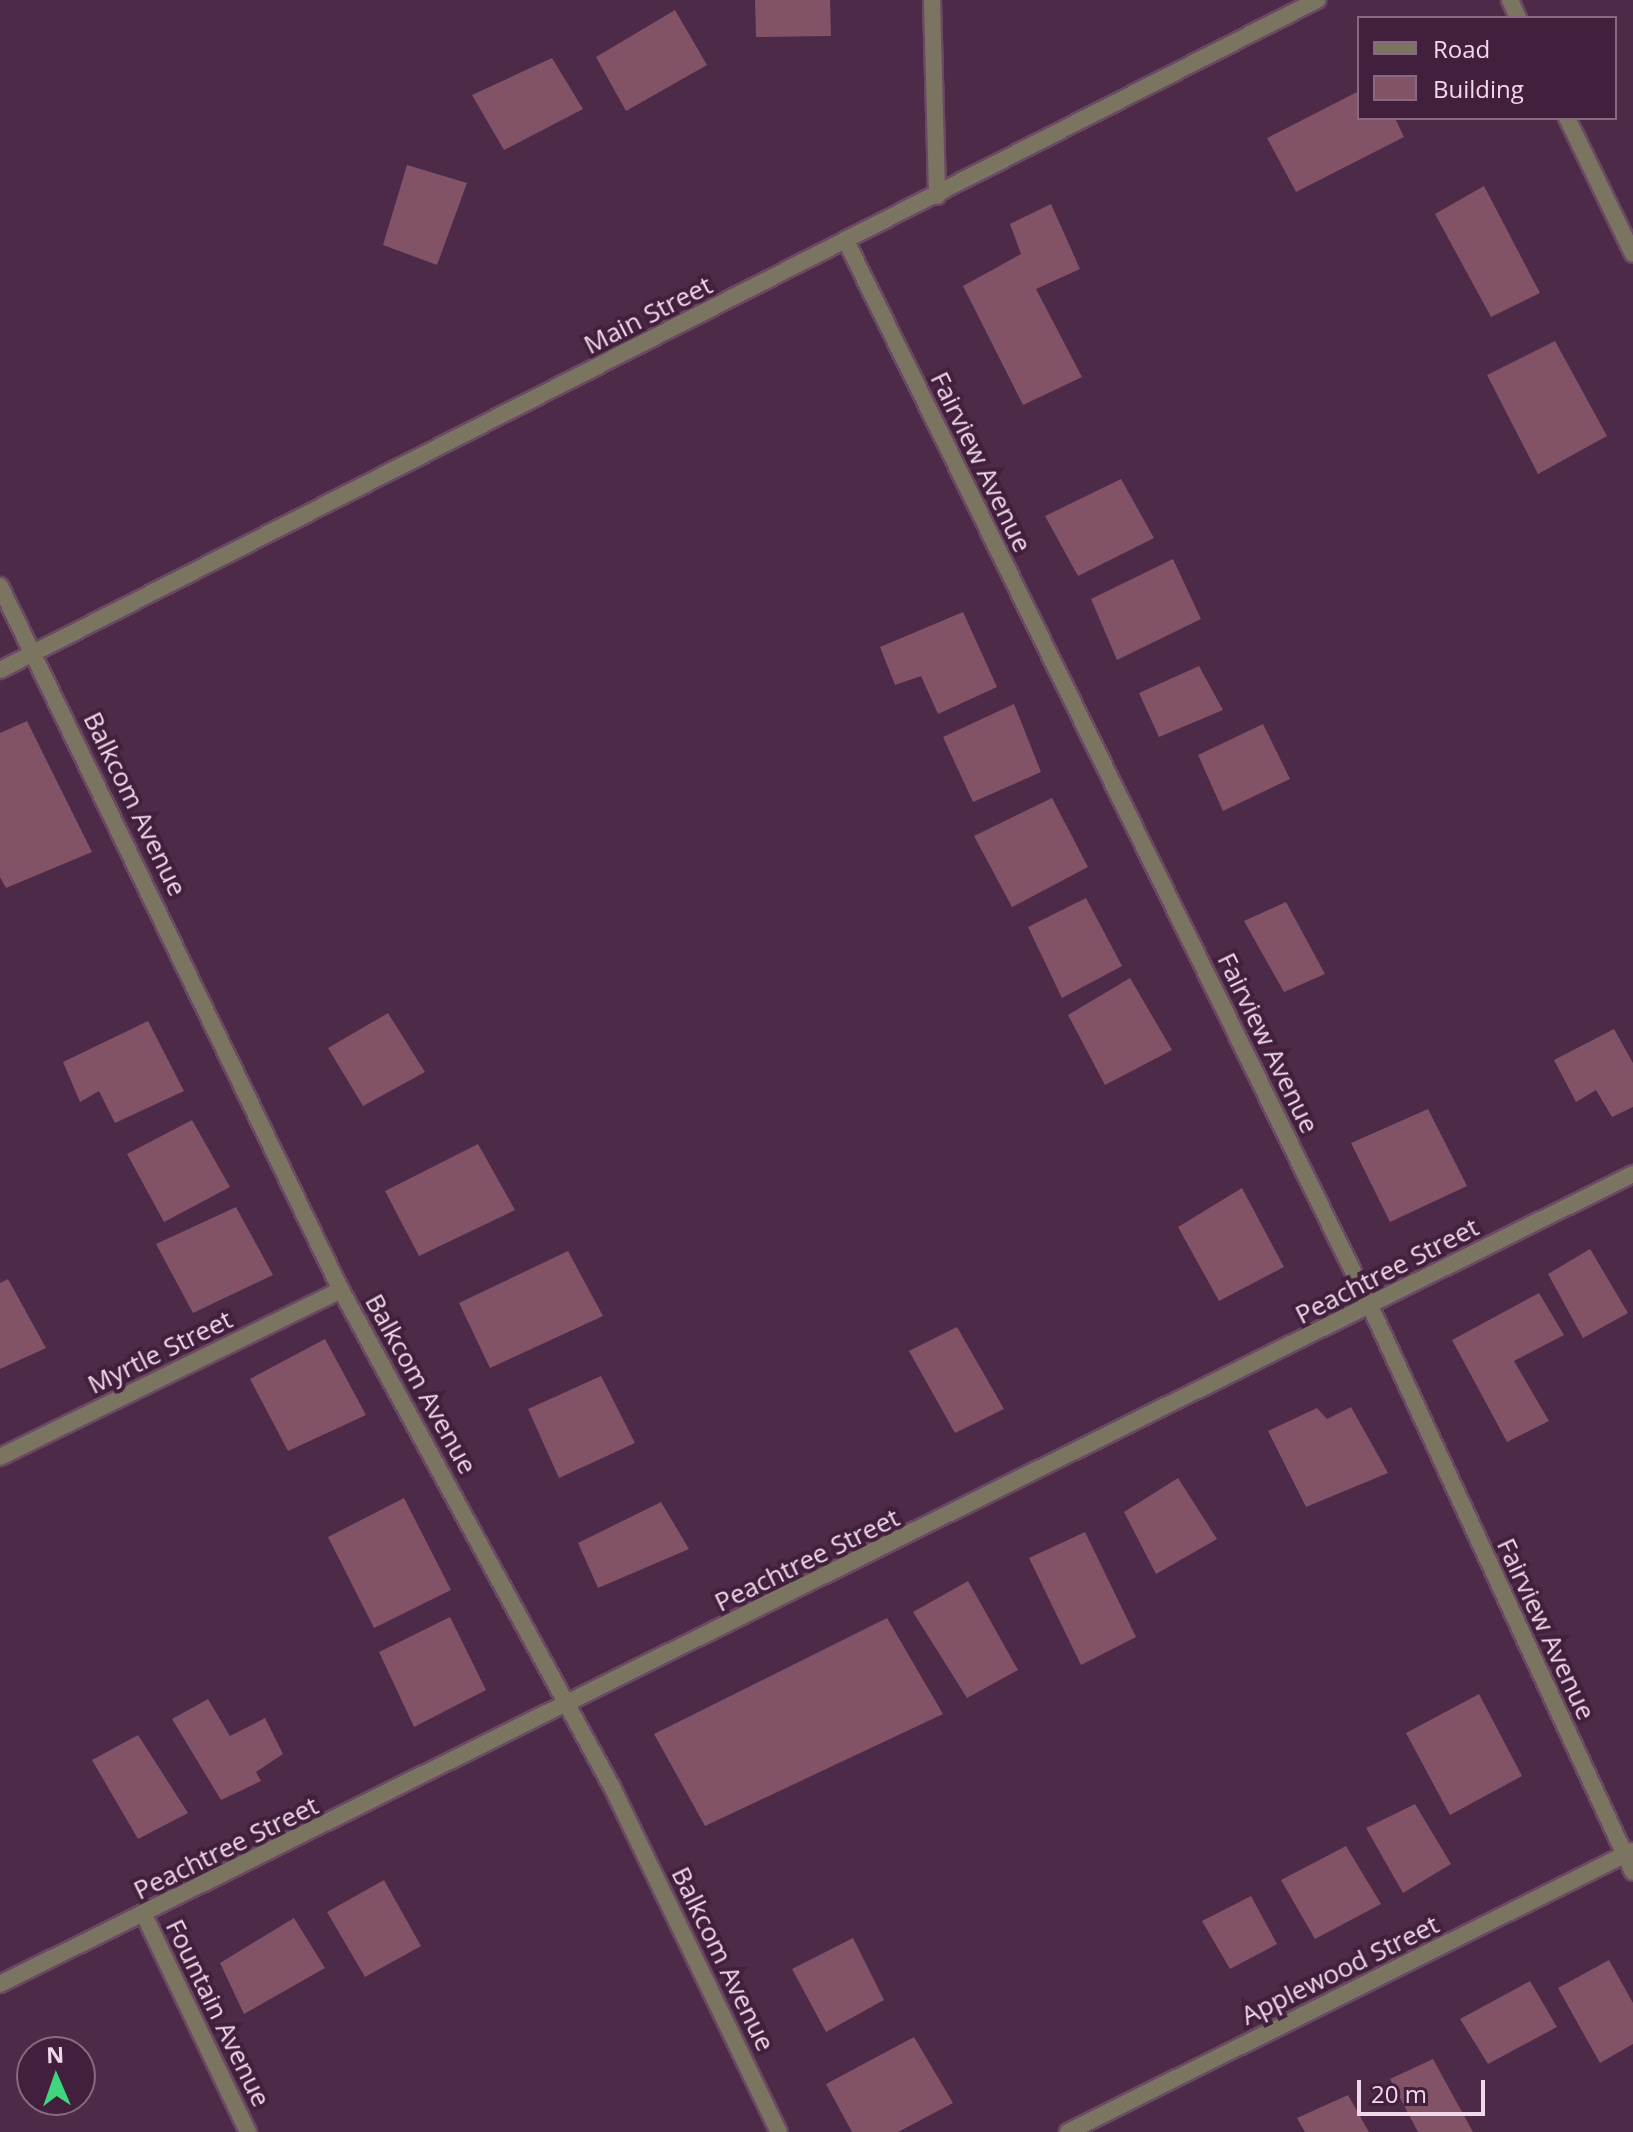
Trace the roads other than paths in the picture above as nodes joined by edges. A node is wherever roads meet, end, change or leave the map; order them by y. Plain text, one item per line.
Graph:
1 (932, 0) edge
2 (1317, 0) edge
3 (1568, 120) edge
4 (937, 196) junction
5 (846, 241) junction
6 (1633, 254) edge
7 (0, 586) edge
8 (34, 653) junction
9 (0, 670) edge
10 (1633, 1174) edge
11 (341, 1290) junction
12 (1370, 1306) junction
13 (0, 1457) edge
14 (566, 1707) junction
15 (1629, 1853) edge
16 (1633, 1872) edge
17 (144, 1915) junction
18 (0, 1984) edge
19 (248, 2132) edge
20 (779, 2132) edge
21 (1068, 2132) edge

1 - 4 street
2 - 4 street, Main Street
3 - 6 street
4 - 5 street, Main Street
5 - 8 street, Main Street
5 - 12 street, Fairview Avenue
7 - 8 street, Balkcom Avenue
8 - 9 street, Main Street
8 - 11 street, Balkcom Avenue
10 - 12 street, Peachtree Street
11 - 13 street, Myrtle Street
11 - 14 street, Balkcom Avenue
12 - 14 street, Peachtree Street
12 - 15 street, Fairview Avenue
14 - 17 street, Peachtree Street
14 - 20 street, Balkcom Avenue
15 - 16 street, Fairview Avenue
15 - 21 street, Applewood Street
17 - 18 street, Peachtree Street
17 - 19 street, Fountain Avenue

